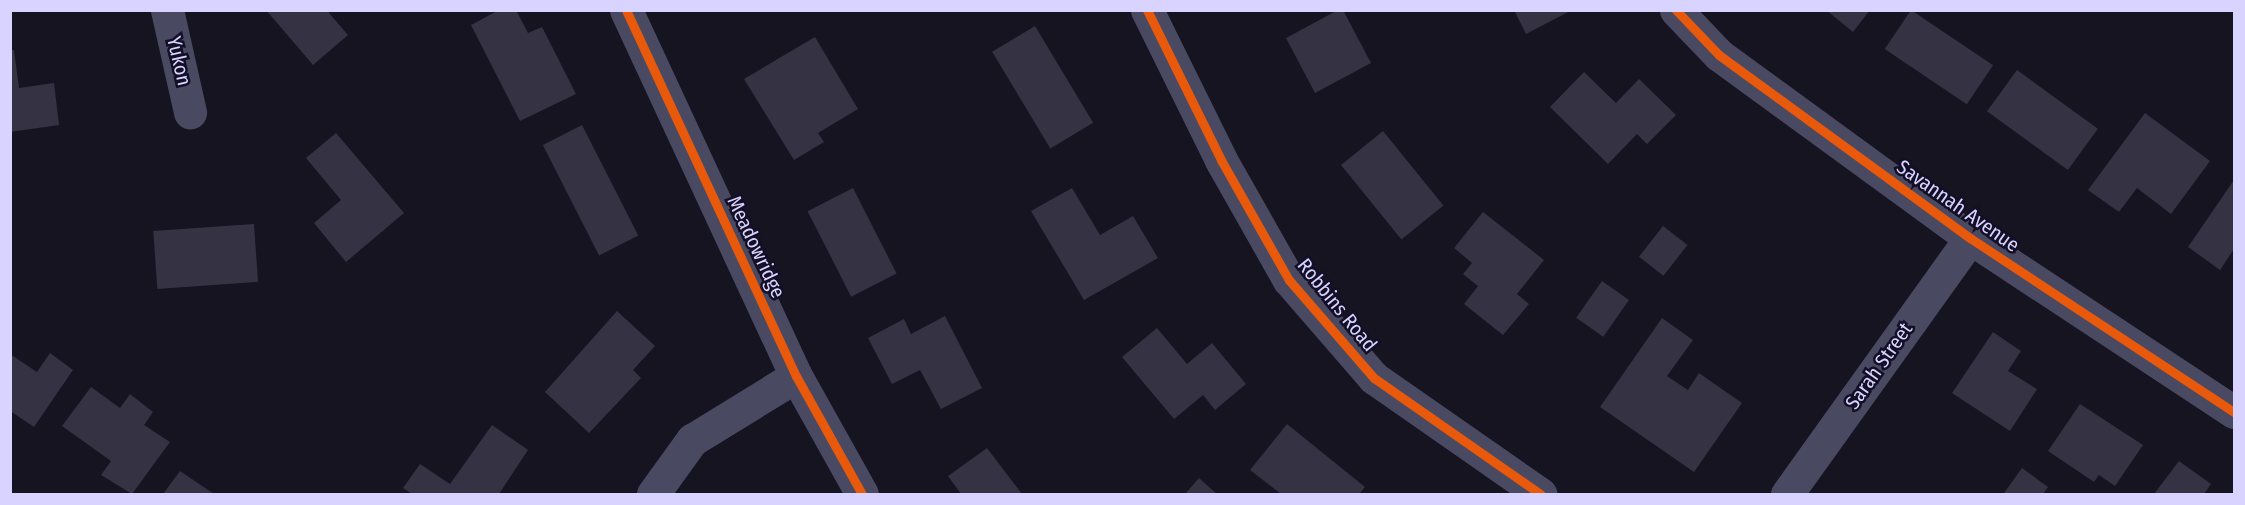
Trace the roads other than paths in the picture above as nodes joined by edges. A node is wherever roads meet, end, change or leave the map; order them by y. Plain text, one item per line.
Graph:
1 (167, 10) edge
2 (626, 10) edge
3 (1147, 10) edge
4 (1676, 10) edge
5 (190, 112) dead end
6 (1970, 238) junction
7 (796, 376) junction
8 (2235, 412) edge
9 (652, 495) edge
10 (862, 495) edge
11 (1540, 495) edge
12 (1787, 495) edge

1 - 5 street, Yukon
2 - 7 street, Meadowridge
3 - 11 street, Robbins Road
4 - 6 street, Savannah Avenue
6 - 8 street, Savannah Avenue
6 - 12 street, Sarah Street
7 - 9 street
7 - 10 street, Meadowridge

